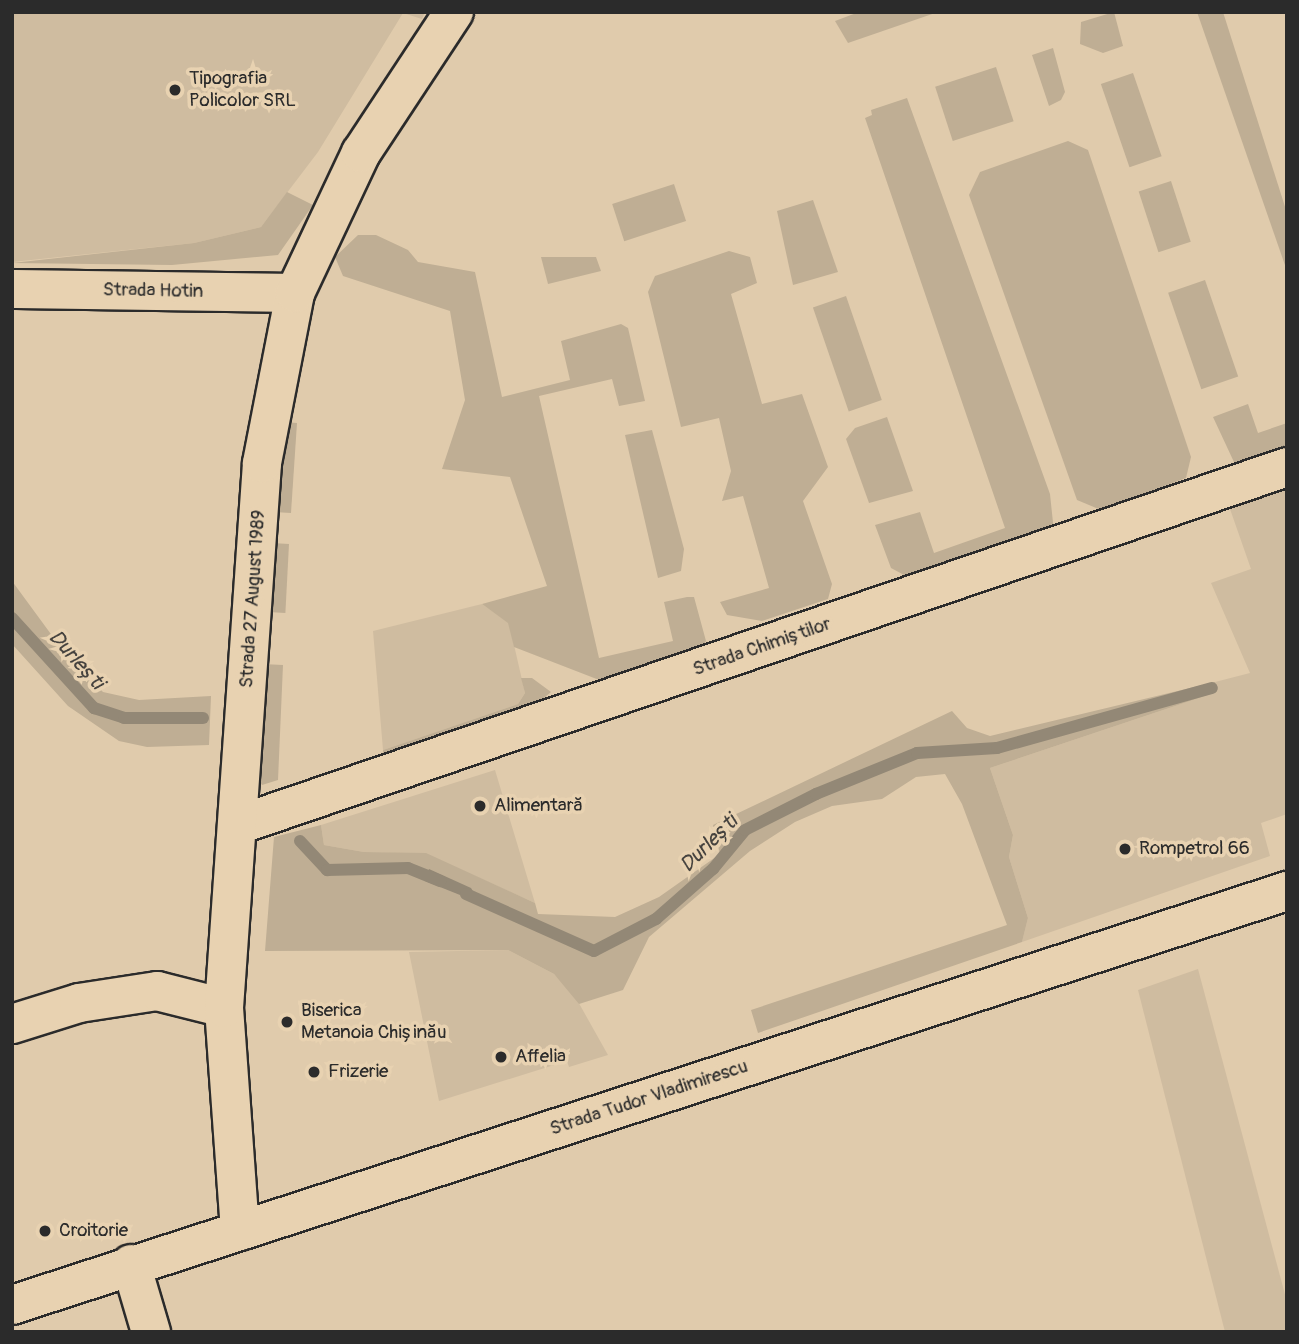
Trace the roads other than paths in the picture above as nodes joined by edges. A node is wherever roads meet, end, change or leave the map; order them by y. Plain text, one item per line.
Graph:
1 (454, 12) edge
2 (15, 291) edge
3 (295, 293) junction
4 (1287, 467) edge
5 (237, 825) junction
6 (1287, 891) edge
7 (224, 1008) junction
8 (12, 1024) edge
9 (240, 1231) junction
10 (131, 1264) junction
11 (12, 1305) edge
12 (150, 1332) edge

1 - 3 street, Strada 27 August 1989
2 - 3 street, Strada Hotin
3 - 5 street, Strada 27 August 1989
4 - 5 street, Strada Chimiștilor
5 - 7 street, Strada 27 August 1989
6 - 9 street, Strada Tudor Vladimirescu
7 - 8 street
7 - 9 street, Strada 27 August 1989
9 - 10 street, Strada Tudor Vladimirescu
10 - 11 street, Strada Tudor Vladimirescu
10 - 12 street

